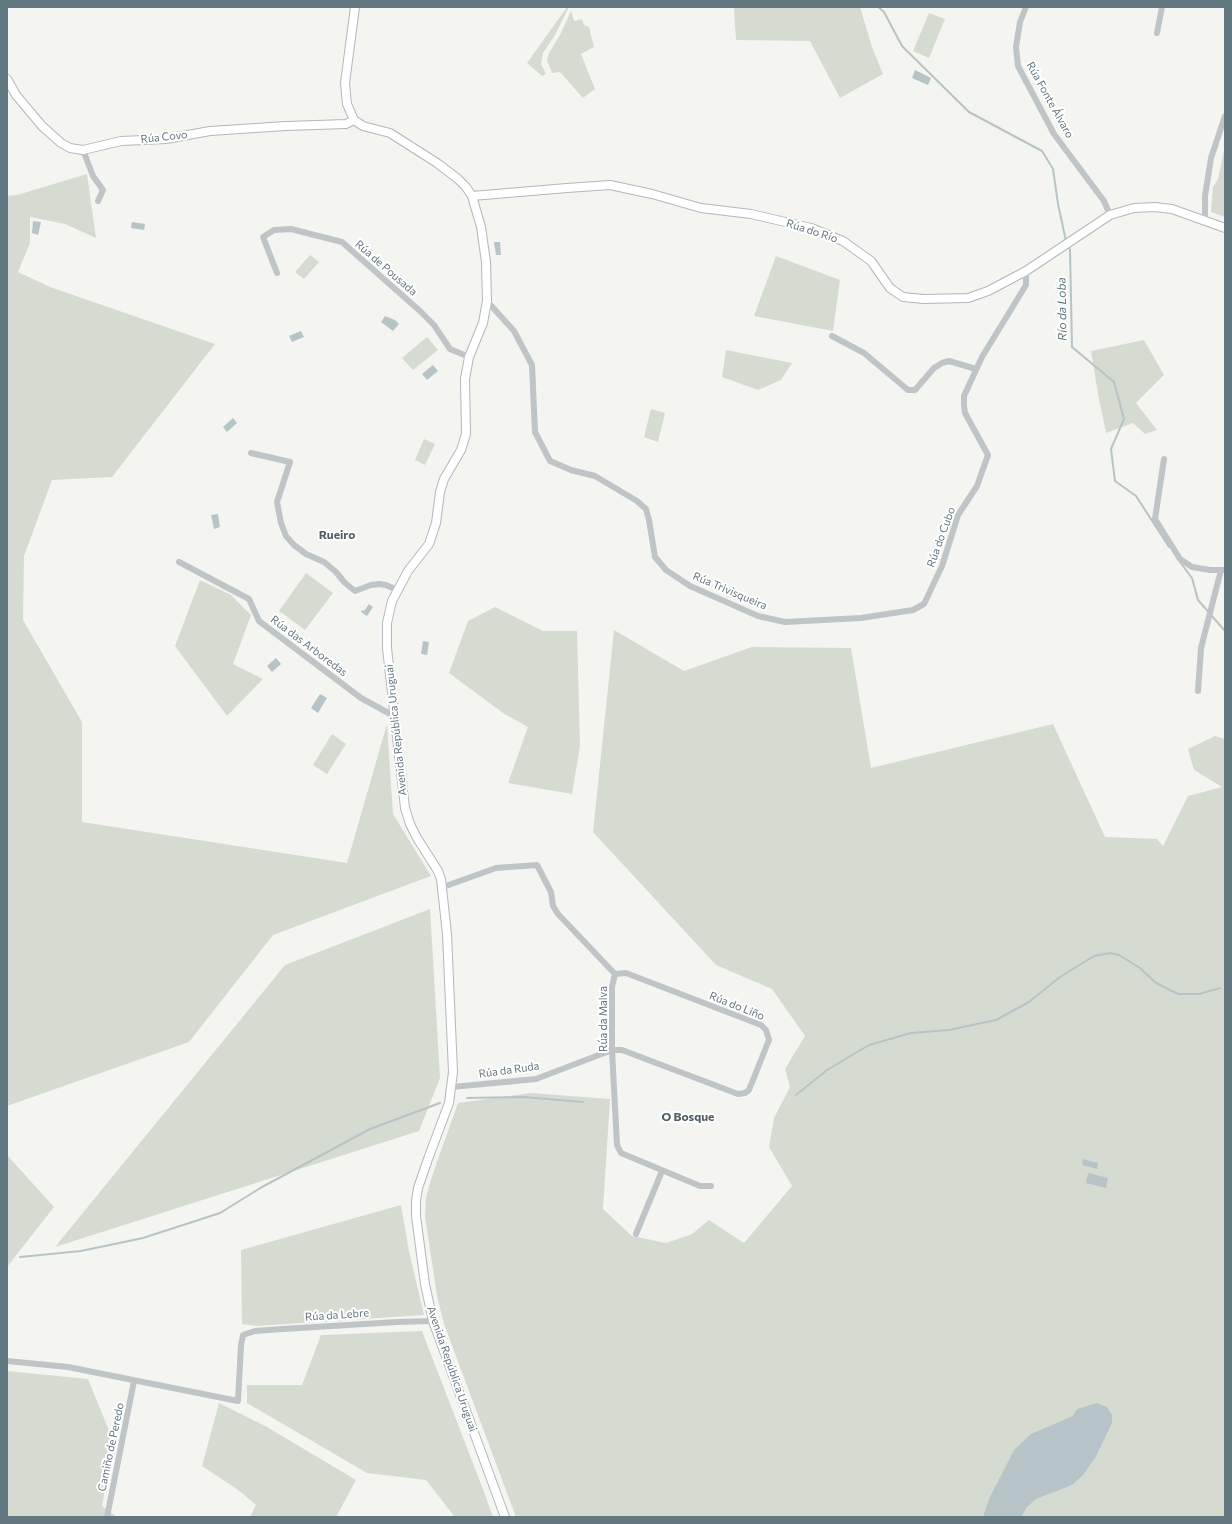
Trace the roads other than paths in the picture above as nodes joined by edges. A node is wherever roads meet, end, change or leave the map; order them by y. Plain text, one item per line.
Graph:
1 (355, 7) edge
2 (1026, 7) edge
3 (1162, 7) edge
4 (1157, 33) dead end
5 (7, 79) edge
6 (1225, 116) edge
7 (354, 120) junction
8 (83, 150) junction
9 (472, 196) junction
10 (98, 201) dead end
11 (1110, 215) junction
12 (1205, 221) junction
13 (1225, 228) edge
14 (1026, 271) junction
15 (277, 273) dead end
16 (487, 301) junction
17 (832, 336) dead end
18 (469, 357) junction
19 (976, 369) junction
20 (251, 453) dead end
21 (1164, 459) dead end
22 (179, 562) dead end
23 (1223, 570) edge
24 (397, 590) junction
25 (924, 604) joint
26 (1198, 691) dead end
27 (394, 716) junction
28 (443, 887) junction
29 (615, 974) junction
30 (612, 1050) junction
31 (452, 1087) junction
32 (662, 1171) junction
33 (711, 1186) dead end
34 (636, 1234) dead end
35 (433, 1321) junction
36 (7, 1361) edge
37 (134, 1381) junction
38 (107, 1517) edge
39 (505, 1517) edge

1 - 7 street
2 - 11 street, Rúa Fonte Álvaro
3 - 4 street
5 - 8 street, Rúa Covo
6 - 12 street
7 - 8 street, Rúa Covo
7 - 9 street, Avenida República Uruguai
8 - 10 street
9 - 14 street, Rúa do Río
9 - 16 street, Avenida República Uruguai
11 - 12 street, Rúa do Río
11 - 14 street, Rúa do Río
12 - 13 street, Rúa do Río
14 - 19 street, Rúa do Cubo
15 - 18 street, Rúa de Pousada
16 - 18 street, Avenida República Uruguai
16 - 25 street, Rúa Trivisqueira
17 - 19 street
18 - 24 street, Avenida República Uruguai
19 - 25 street, Rúa do Cubo
20 - 24 street
21 - 23 street
22 - 27 street, Rúa das Arboredas
23 - 26 street
24 - 27 street, Avenida República Uruguai
27 - 28 street, Avenida República Uruguai
28 - 29 street, Rúa da Malva
28 - 31 street, Avenida República Uruguai
29 - 30 street, Rúa da Malva
29 - 30 street, Rúa do Liño
30 - 31 street, Rúa da Ruda
30 - 32 street, Rúa da Malva
31 - 35 street, Avenida República Uruguai
32 - 33 street, Rúa da Malva
32 - 34 street
35 - 37 street, Rúa da Lebre
35 - 39 street, Avenida República Uruguai
36 - 37 street
37 - 38 street, Camiño de Peredo

